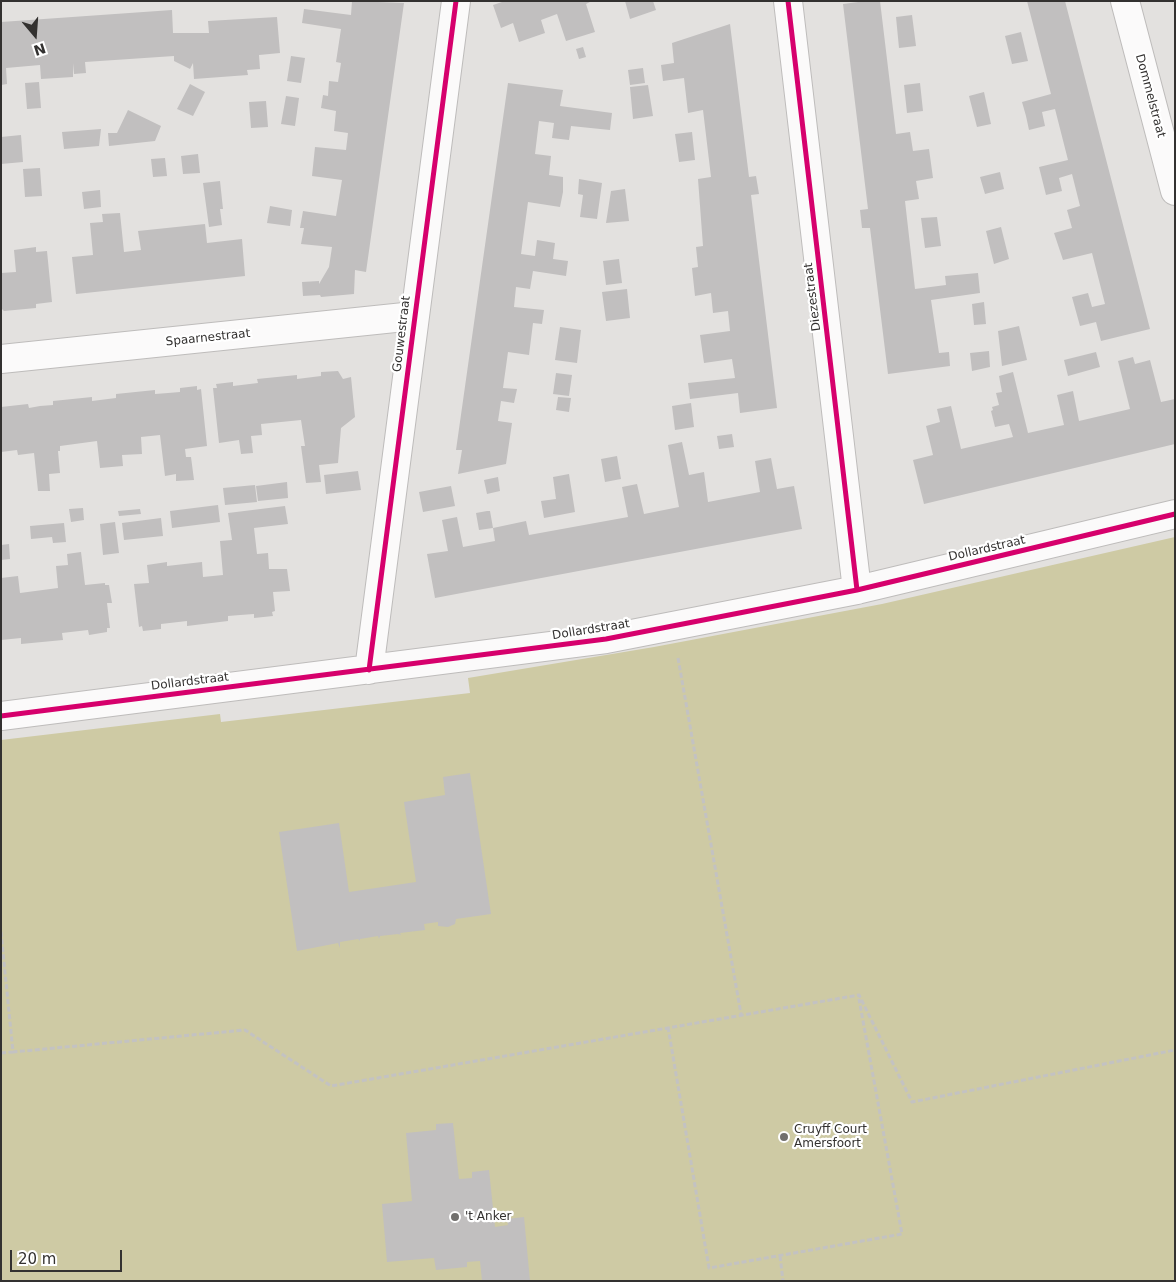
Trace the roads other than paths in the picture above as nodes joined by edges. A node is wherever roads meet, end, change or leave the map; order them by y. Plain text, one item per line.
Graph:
1 (456, 1) edge
2 (788, 1) edge
3 (1125, 1) edge
4 (1175, 190) edge
5 (414, 316) junction
6 (1, 359) edge
7 (1175, 514) edge
8 (858, 590) junction
9 (369, 670) junction
10 (1, 716) edge

1 - 5 street, Gouwestraat
2 - 8 street, Diezestraat
3 - 4 street, Dommelstraat
5 - 6 street, Spaarnestraat
5 - 9 street, Gouwestraat
7 - 8 street, Dollardstraat
8 - 9 street, Dollardstraat
9 - 10 street, Dollardstraat

